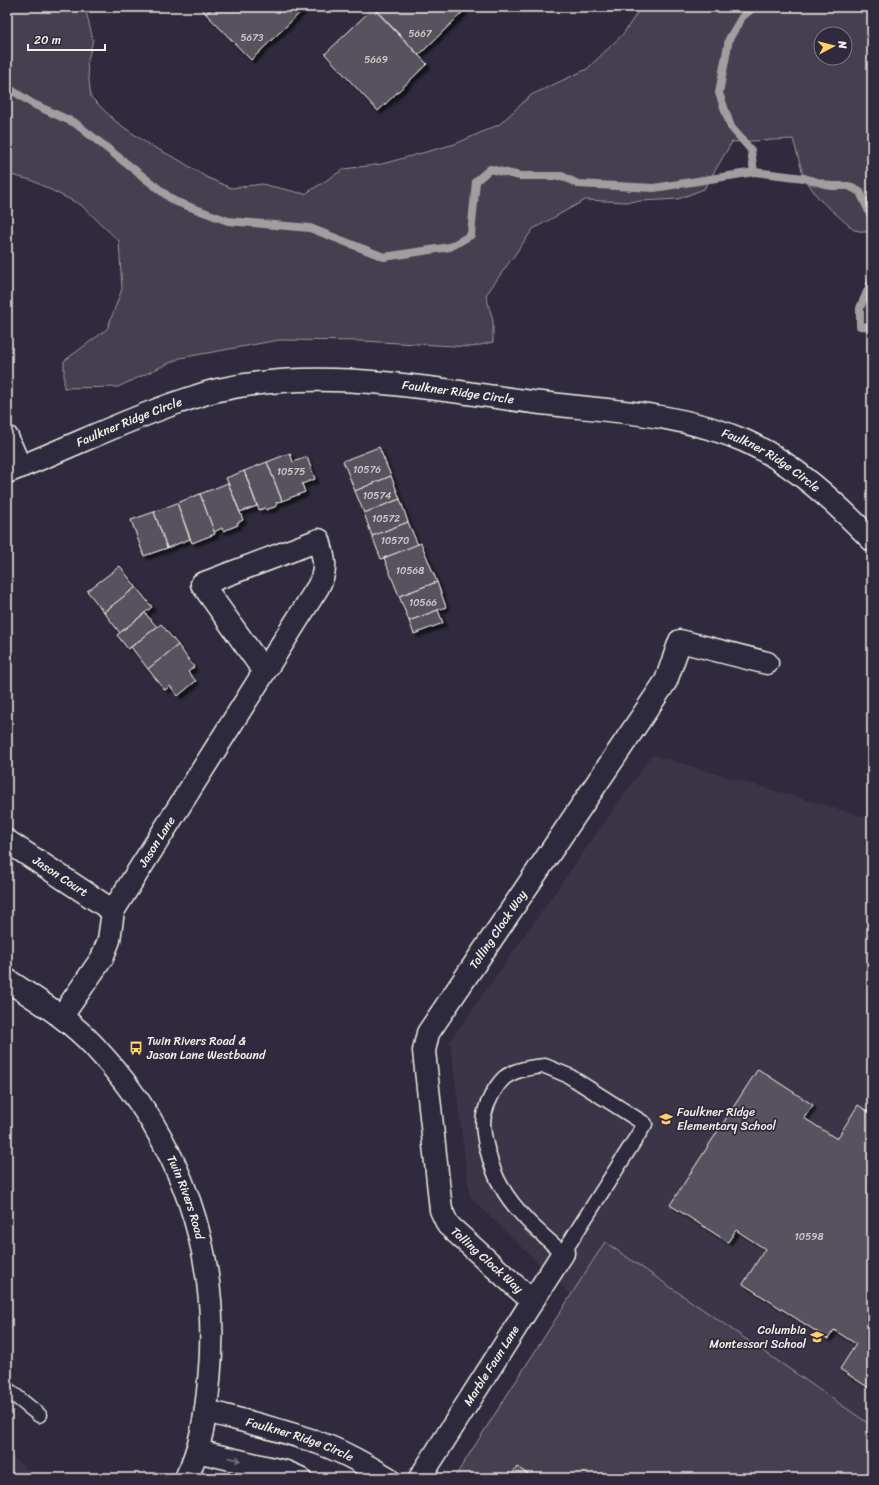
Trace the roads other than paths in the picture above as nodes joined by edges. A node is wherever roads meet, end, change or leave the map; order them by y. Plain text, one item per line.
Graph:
1 (7, 437) edge
2 (13, 470) edge
3 (872, 540) edge
4 (767, 663) dead end
5 (264, 671) junction
6 (7, 841) edge
7 (113, 911) junction
8 (7, 980) edge
9 (62, 1016) junction
10 (563, 1253) junction
11 (532, 1301) junction
12 (7, 1389) edge
13 (206, 1411) junction
14 (39, 1415) dead end
15 (197, 1452) junction
16 (186, 1478) edge
17 (300, 1478) edge
18 (388, 1478) edge
19 (420, 1478) edge

1 - 2 street, Faulkner Ridge Circle
2 - 3 street, Faulkner Ridge Circle
4 - 11 street, Tolling Clock Way
5 - 5 street, Jason Lane
5 - 7 street, Jason Lane
6 - 7 street, Jason Court
7 - 9 street, Jason Lane
8 - 9 street, Twin Rivers Road
9 - 13 street, Twin Rivers Road
10 - 10 lane
10 - 11 street, Marble Faun Lane
11 - 19 street, Marble Faun Lane
12 - 14 lane
13 - 15 street, Twin Rivers Road
13 - 18 street, Faulkner Ridge Circle
15 - 16 street, Twin Rivers Road
15 -> 17 street

